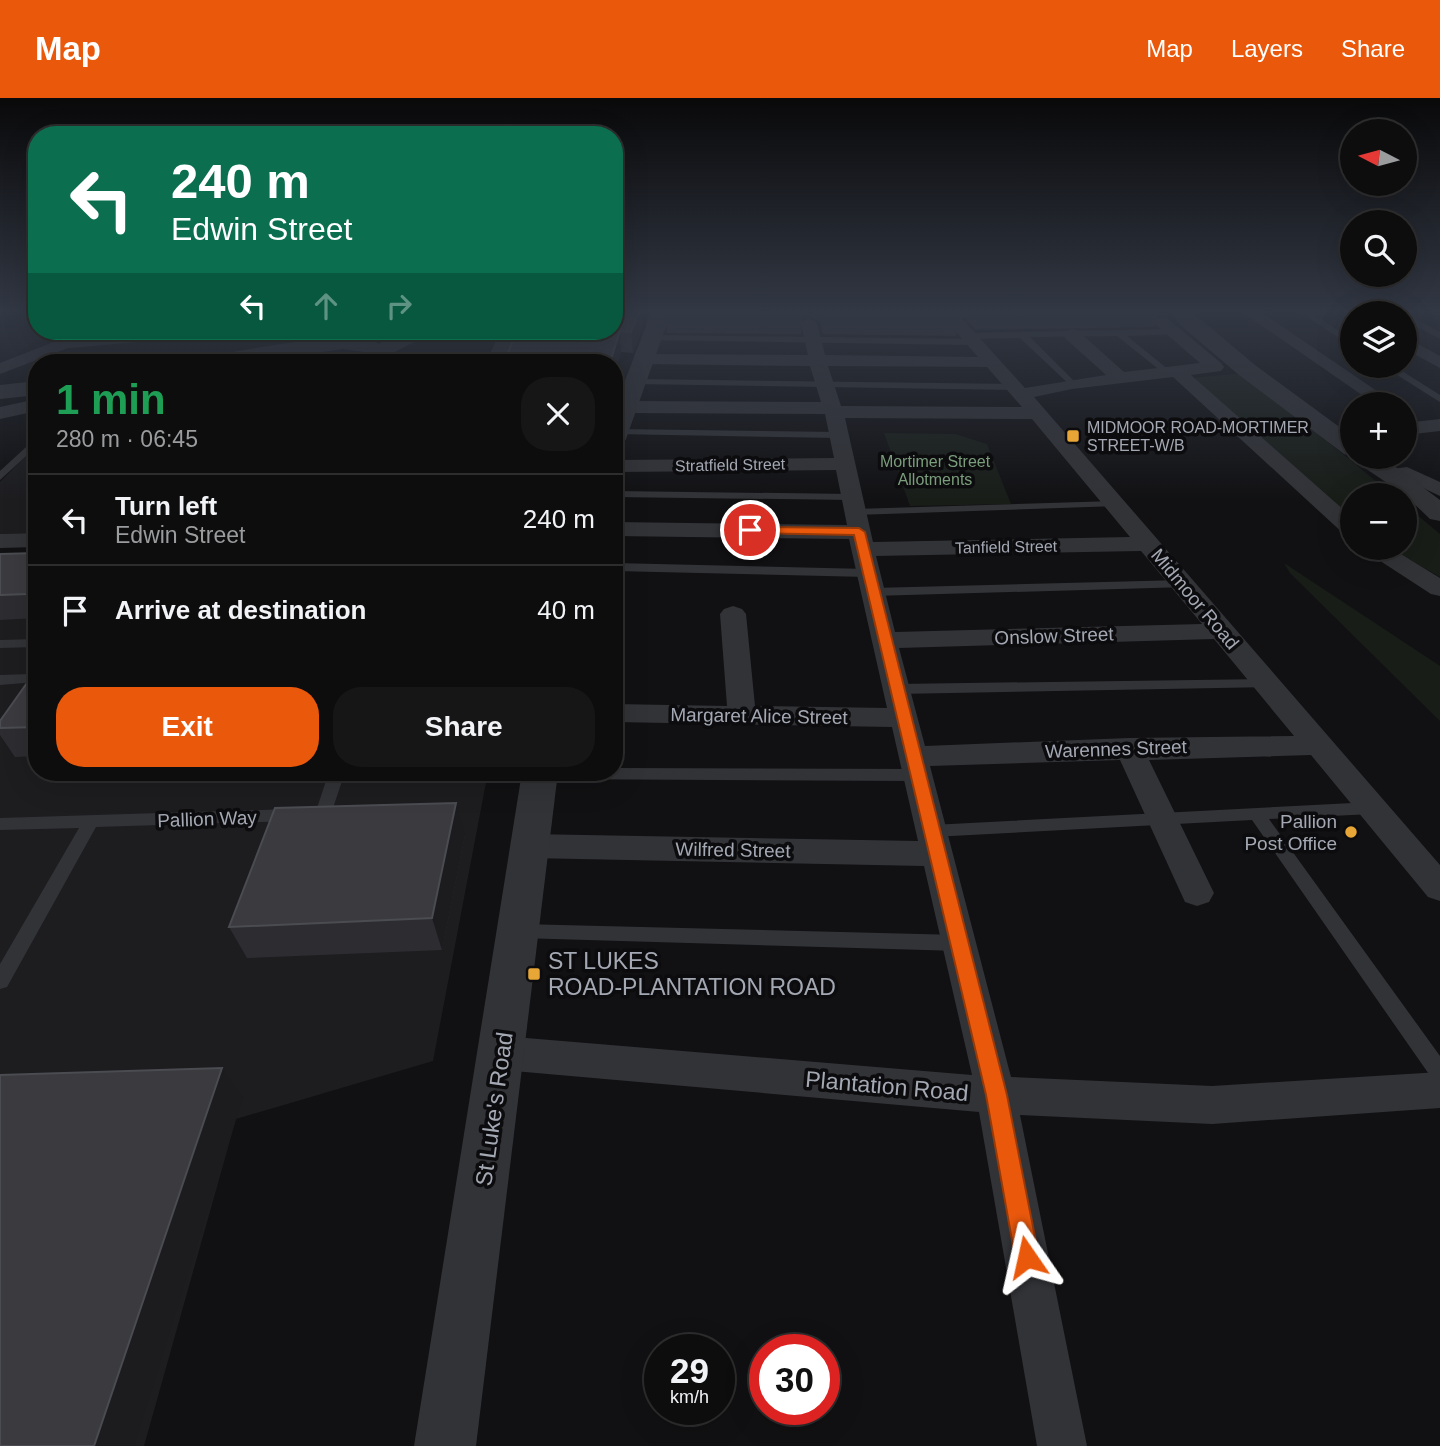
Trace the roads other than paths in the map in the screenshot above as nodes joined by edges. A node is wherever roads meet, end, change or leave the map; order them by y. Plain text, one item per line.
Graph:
1 (633, 375) edge
2 (784, 375) edge
3 (869, 375) edge
4 (915, 375) edge
5 (1003, 375) edge
6 (1063, 375) edge
7 (1117, 375) edge
8 (1146, 375) edge
9 (1174, 375) edge
10 (1254, 375) edge
11 (1344, 375) edge
12 (1120, 378) junction
13 (1407, 378) edge
14 (1072, 384) junction
15 (826, 390) junction
16 (1018, 390) junction
17 (1369, 392) edge
18 (28, 393) edge
19 (1440, 399) edge
20 (28, 406) edge
21 (2, 408) edge
22 (623, 408) edge
23 (623, 411) edge
24 (623, 411) edge
25 (623, 411) edge
26 (1037, 413) junction
27 (1340, 433) edge
28 (28, 449) edge
29 (623, 463) edge
30 (1384, 469) edge
31 (1392, 474) junction
32 (0, 477) edge
33 (1440, 490) edge
34 (623, 496) edge
35 (1115, 505) junction
36 (1440, 513) edge
37 (1340, 519) edge
38 (623, 530) edge
39 (28, 540) edge
40 (0, 541) edge
41 (862, 543) junction
42 (1148, 544) junction
43 (1395, 560) edge
44 (623, 566) edge
45 (1182, 583) junction
46 (1440, 589) edge
47 (733, 614) dead end
48 (1222, 631) junction
49 (885, 640) junction
50 (28, 643) edge
51 (0, 644) edge
52 (0, 680) edge
53 (28, 680) edge
54 (1267, 684) junction
55 (900, 704) junction
56 (623, 713) edge
57 (741, 716) junction
58 (1319, 745) junction
59 (1129, 748) junction
60 (916, 766) junction
61 (623, 771) edge
62 (336, 781) edge
63 (539, 781) edge
64 (1372, 808) junction
65 (1256, 814) junction
66 (1162, 819) junction
67 (90, 823) junction
68 (0, 824) edge
69 (934, 843) junction
70 (529, 846) junction
71 (1440, 888) edge
72 (1197, 893) dead end
73 (520, 931) junction
74 (959, 943) junction
75 (0, 981) edge
76 (502, 1053) junction
77 (1440, 1073) edge
78 (1440, 1090) edge
79 (996, 1095) junction
80 (445, 1446) edge
81 (1062, 1446) edge

1 - 22 street
2 - 15 street
3 - 15 lane
4 - 15 street
5 - 16 street, Midmoor Road
6 - 14 lane
7 - 12 street
8 - 12 street
9 - 37 street
10 - 27 street
11 - 17 street
12 - 14 street
13 - 19 lane
14 - 16 street
15 - 16 lane
15 - 23 street
15 - 24 lane
15 - 25 lane
15 - 26 street
15 - 29 street, Stratfield Street
15 - 41 street
16 - 26 street, Midmoor Road
18 - 21 street
20 - 21 street
26 - 35 street, Midmoor Road
28 - 32 lane
30 - 31 street
31 - 33 street
31 - 36 street
34 - 41 lane
35 - 41 lane
35 - 42 street, Midmoor Road
38 - 41 street, Tanfield Street
39 - 40 street
41 - 42 street, Tanfield Street
41 - 44 lane
41 - 45 lane
41 - 49 street
42 - 45 street, Midmoor Road
43 - 46 street
45 - 48 street, Midmoor Road
47 - 57 street
48 - 49 street, Onslow Street
48 - 54 street, Midmoor Road
49 - 55 street
50 - 51 lane
52 - 53 lane
54 - 55 lane
54 - 58 street, Midmoor Road
55 - 57 street, Margaret Alice Street
55 - 60 street
56 - 57 street, Margaret Alice Street
58 - 59 street, Warennes Street
58 - 64 street, Midmoor Road
59 - 60 street, Warennes Street
59 - 66 street
60 - 61 lane
60 - 69 street
62 - 67 lane, Pallion Way
63 - 70 street, St Luke's Road
64 - 65 lane
64 - 71 street, Midmoor Road
65 - 66 lane
65 - 77 lane
66 - 69 lane
66 - 72 street
67 - 68 lane, Pallion Way
67 - 75 lane
69 - 70 street, Wilfred Street
69 - 74 street
70 - 73 street, St Luke's Road
73 - 74 lane
73 - 76 street, St Luke's Road
74 - 79 street
76 - 79 street, Plantation Road
76 - 80 street, St Luke's Road
78 - 79 street, Plantation Road
79 - 81 street

